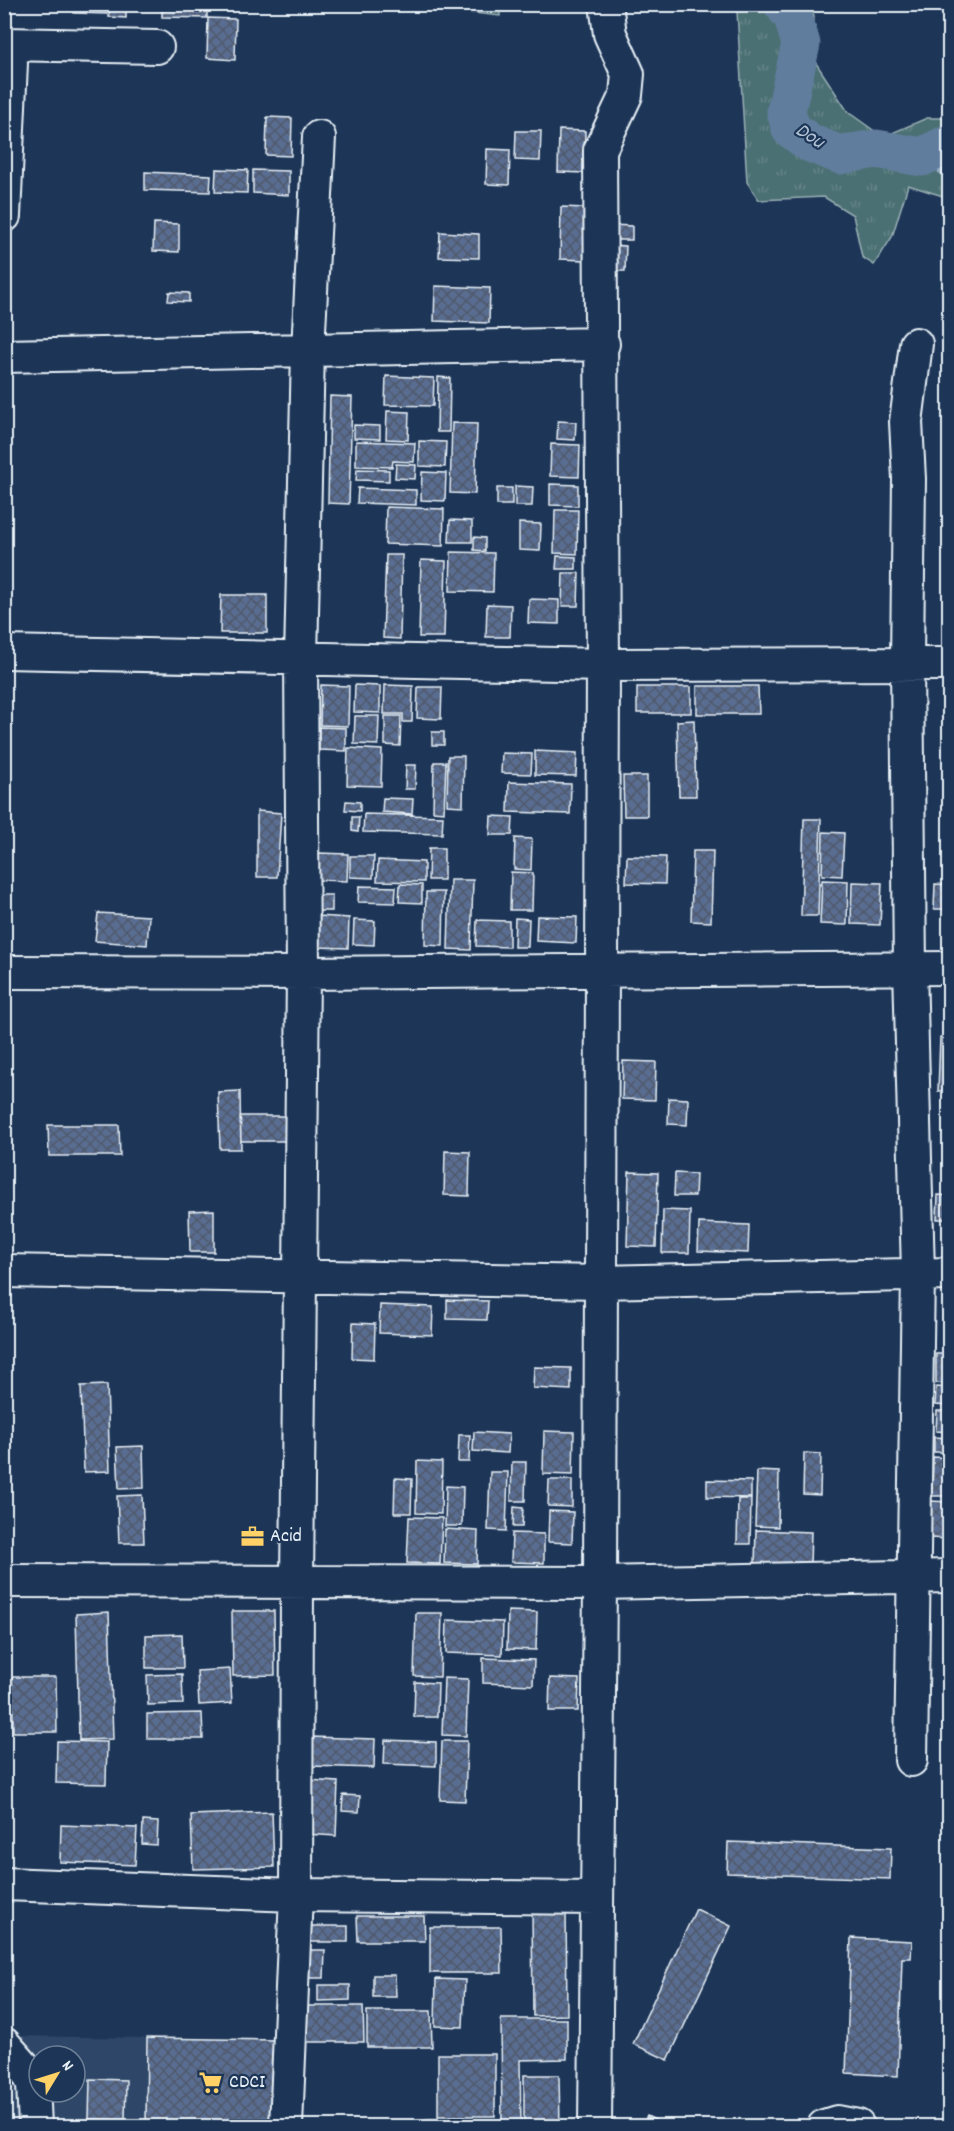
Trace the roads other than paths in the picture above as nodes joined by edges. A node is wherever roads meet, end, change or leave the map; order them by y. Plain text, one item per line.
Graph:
1 (606, 4) edge
2 (4, 44) edge
3 (157, 46) dead end
4 (4, 52) edge
5 (319, 137) dead end
6 (4, 216) edge
7 (603, 344) junction
8 (916, 344) dead end
9 (308, 350) junction
10 (4, 356) edge
11 (4, 652) edge
12 (301, 658) junction
13 (907, 663) junction
14 (950, 664) edge
15 (603, 665) junction
16 (910, 968) junction
17 (950, 968) edge
18 (602, 969) junction
19 (4, 972) edge
20 (303, 973) junction
21 (4, 1271) edge
22 (918, 1273) junction
23 (950, 1274) edge
24 (300, 1277) junction
25 (601, 1282) junction
26 (914, 1576) junction
27 (950, 1576) edge
28 (4, 1581) edge
29 (297, 1583) junction
30 (600, 1583) junction
31 (911, 1760) dead end
32 (4, 1884) edge
33 (296, 1895) junction
34 (596, 1898) junction
35 (4, 2044) edge
36 (35, 2127) edge
37 (286, 2127) edge
38 (595, 2127) edge
39 (824, 2127) edge
40 (858, 2127) edge

1 - 7 street
2 - 3 street
4 - 6 street
5 - 9 street
7 - 9 street
7 - 15 street
8 - 13 street
9 - 10 street
9 - 12 street
11 - 12 street
12 - 15 street
12 - 20 street
13 - 14 street
13 - 15 street
13 - 16 street
15 - 18 street
16 - 17 street
16 - 18 street
16 - 22 street
18 - 20 street
18 - 25 street
19 - 20 street
20 - 24 street
21 - 24 street
22 - 23 street
22 - 25 street
22 - 26 street
24 - 25 street
24 - 29 street
25 - 30 street
26 - 27 street
26 - 30 street
26 - 31 street
28 - 29 street
29 - 30 street
29 - 33 street
30 - 34 street
32 - 33 street
33 - 34 street
33 - 37 street
34 - 38 street
35 - 36 street
39 - 40 street

